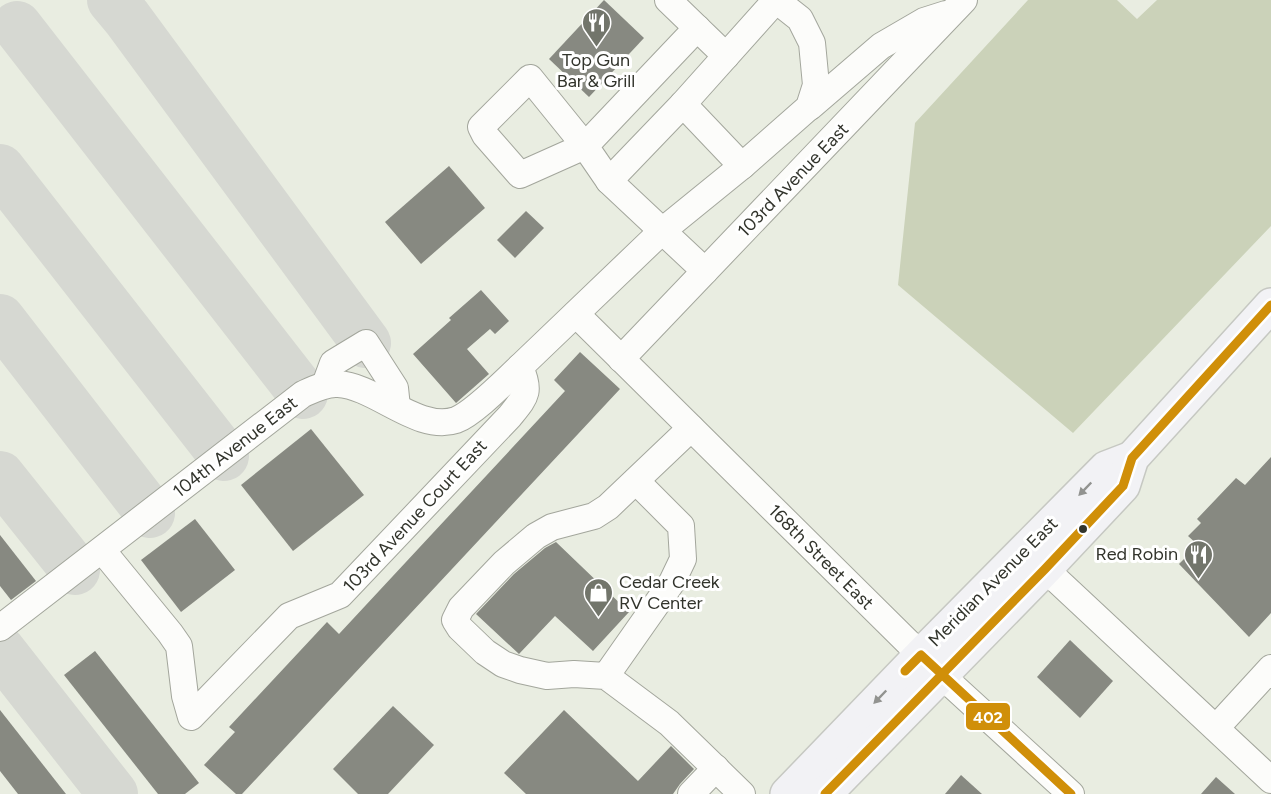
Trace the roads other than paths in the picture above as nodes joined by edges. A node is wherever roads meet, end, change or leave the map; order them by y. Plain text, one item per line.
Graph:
1 (668, 0) edge
2 (776, 0) edge
3 (959, 6) edge
4 (697, 28) junction
5 (726, 56) junction
6 (683, 104) junction
7 (809, 107) junction
8 (742, 166) junction
9 (609, 181) junction
10 (662, 231) junction
11 (705, 271) junction
12 (1271, 305) edge
13 (576, 314) junction
14 (1271, 340) edge
15 (621, 359) junction
16 (1224, 359) junction
17 (520, 367) junction
18 (326, 385) junction
19 (397, 407) junction
20 (691, 428) junction
21 (1132, 458) junction
22 (636, 482) junction
23 (102, 550) junction
24 (1045, 569) junction
25 (0, 628) edge
26 (931, 665) junction
27 (1271, 668) edge
28 (606, 676) junction
29 (1216, 728) junction
30 (716, 768) junction
31 (1271, 780) edge
32 (691, 794) edge
33 (742, 794) edge
34 (787, 794) edge
35 (825, 794) edge
36 (1071, 794) edge

1 - 4 street
2 - 5 street
2 - 7 street
3 - 7 street
3 - 11 street, 103rd Avenue East
4 - 5 street
4 - 9 street
5 - 6 street
6 - 8 street
6 - 9 street
7 - 8 street
8 - 10 street
9 - 10 street
10 - 11 street
10 - 13 street
11 - 15 street, 103rd Avenue East
12 - 16 main road, Meridian Avenue East
13 - 15 street, 168th Street East
13 - 17 street
14 - 16 main road
15 - 20 street, 168th Street East
16 - 21 main road, Meridian Avenue East
17 - 19 street, 104th Avenue East
17 - 23 street, 103rd Avenue Court East
18 - 19 street, 104th Avenue East
18 - 19 street
18 - 23 street, 104th Avenue East
20 - 22 street
20 - 26 street, 168th Street East
21 - 24 main road, Meridian Avenue East
21 -> 26 main road, Meridian Avenue East
22 - 28 street
22 - 28 street
23 - 25 street, 104th Avenue East
24 - 26 main road, Meridian Avenue East
24 - 29 street
26 -> 34 main road, Meridian Avenue East
26 - 35 main road, Meridian Avenue East
26 - 36 street, 168th Street East
27 - 29 street
28 - 30 street
29 - 31 street
30 - 32 street
30 - 33 street

